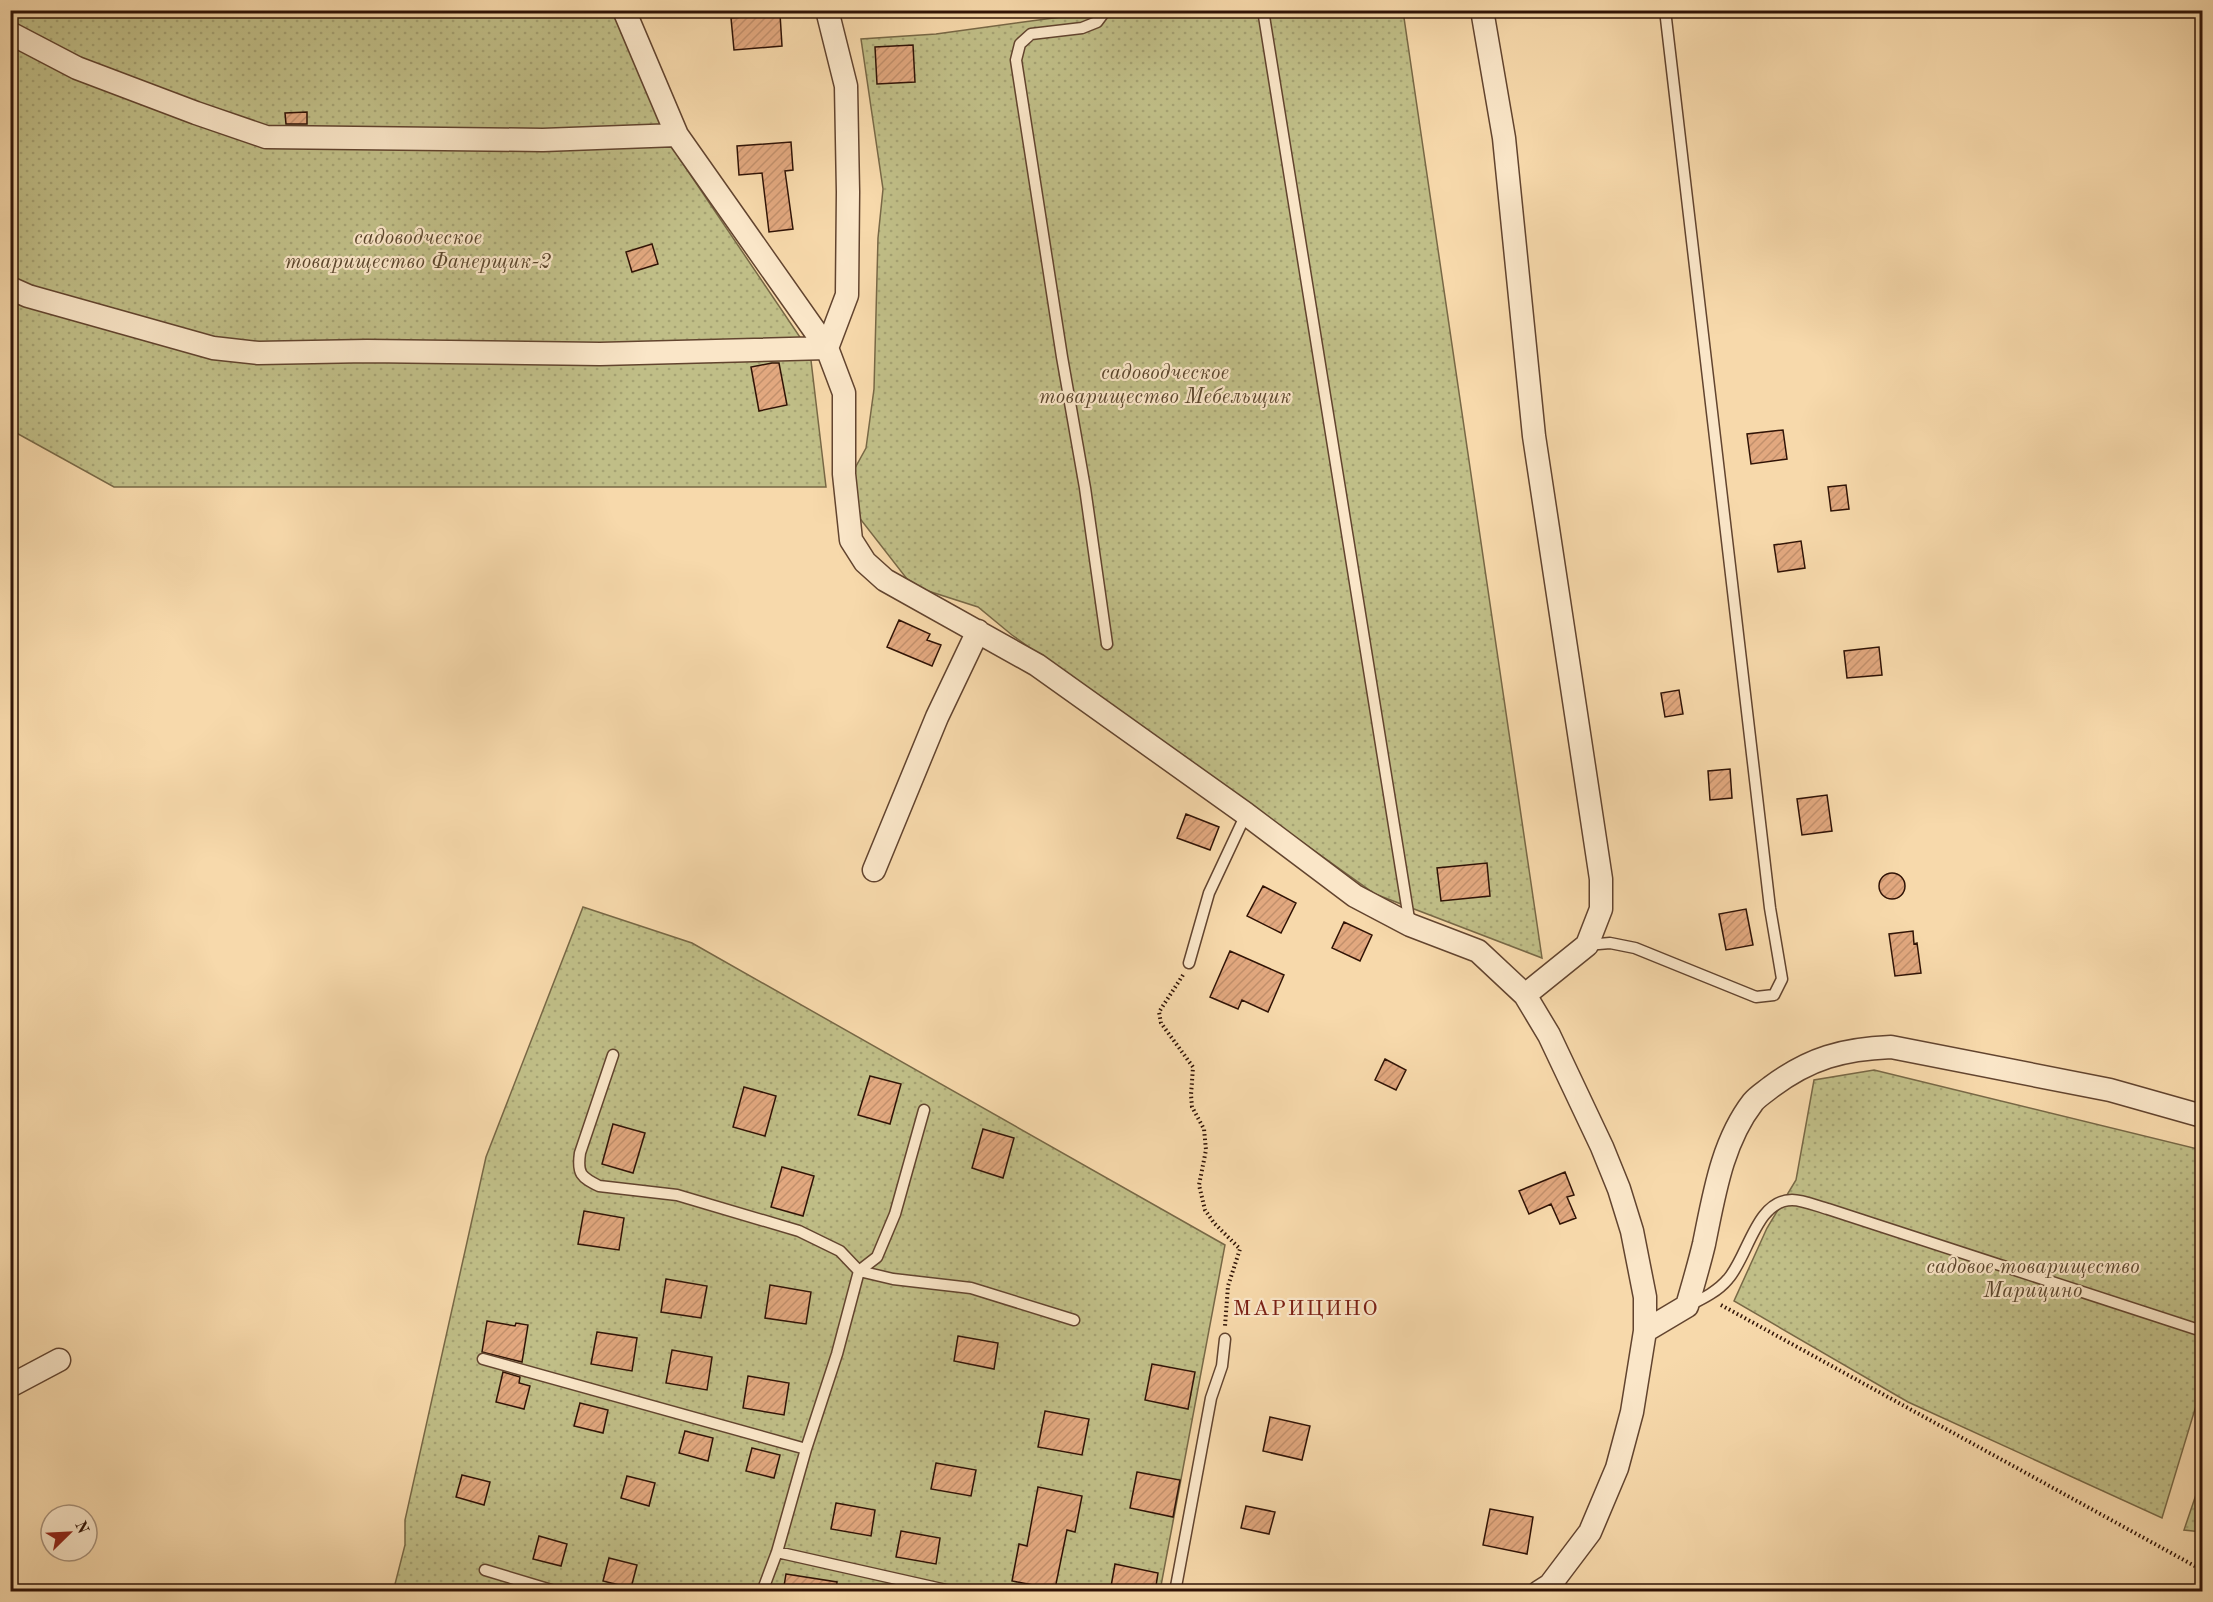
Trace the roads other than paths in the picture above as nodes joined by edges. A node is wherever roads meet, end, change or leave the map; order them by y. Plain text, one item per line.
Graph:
1 (624, 10) edge
2 (827, 10) edge
3 (1106, 10) edge
4 (1263, 10) edge
5 (1482, 10) edge
6 (1665, 10) edge
7 (10, 33) edge
8 (676, 135) junction
9 (10, 288) edge
10 (827, 348) junction
11 (978, 631) junction
12 (1107, 644) dead end
13 (1246, 814) junction
14 (874, 870) dead end
15 (1410, 924) junction
16 (1587, 945) junction
17 (1189, 963) road end
18 (1525, 995) junction
19 (613, 1055) dead end
20 (924, 1110) dead end
21 (2202, 1116) edge
22 (859, 1271) junction
23 (1688, 1306) junction
24 (1074, 1320) dead end
25 (1645, 1330) junction
26 (2202, 1331) edge
27 (1225, 1339) road end
28 (483, 1359) dead end
29 (59, 1360) dead end
30 (10, 1386) edge
31 (806, 1449) junction
32 (777, 1552) junction
33 (485, 1570) dead end
34 (558, 1592) edge
35 (762, 1592) edge
36 (955, 1592) edge
37 (1175, 1592) edge
38 (1539, 1592) edge

1 - 8 street
2 - 10 street
3 - 12 lane
4 - 15 lane
5 - 16 street
6 - 16 lane
7 - 8 street
8 - 10 street
9 - 10 street
10 - 11 street
11 - 13 street
11 - 14 street
13 - 15 street
13 - 17 lane
15 - 18 street
16 - 18 street
18 - 25 street
19 - 22 lane
20 - 22 lane
21 - 23 street
22 - 24 lane
22 - 31 lane
23 - 25 street
23 - 26 lane
25 - 38 street
27 - 37 lane
28 - 31 lane
29 - 30 street
31 - 32 lane
32 - 35 lane
32 - 36 lane
33 - 34 lane

